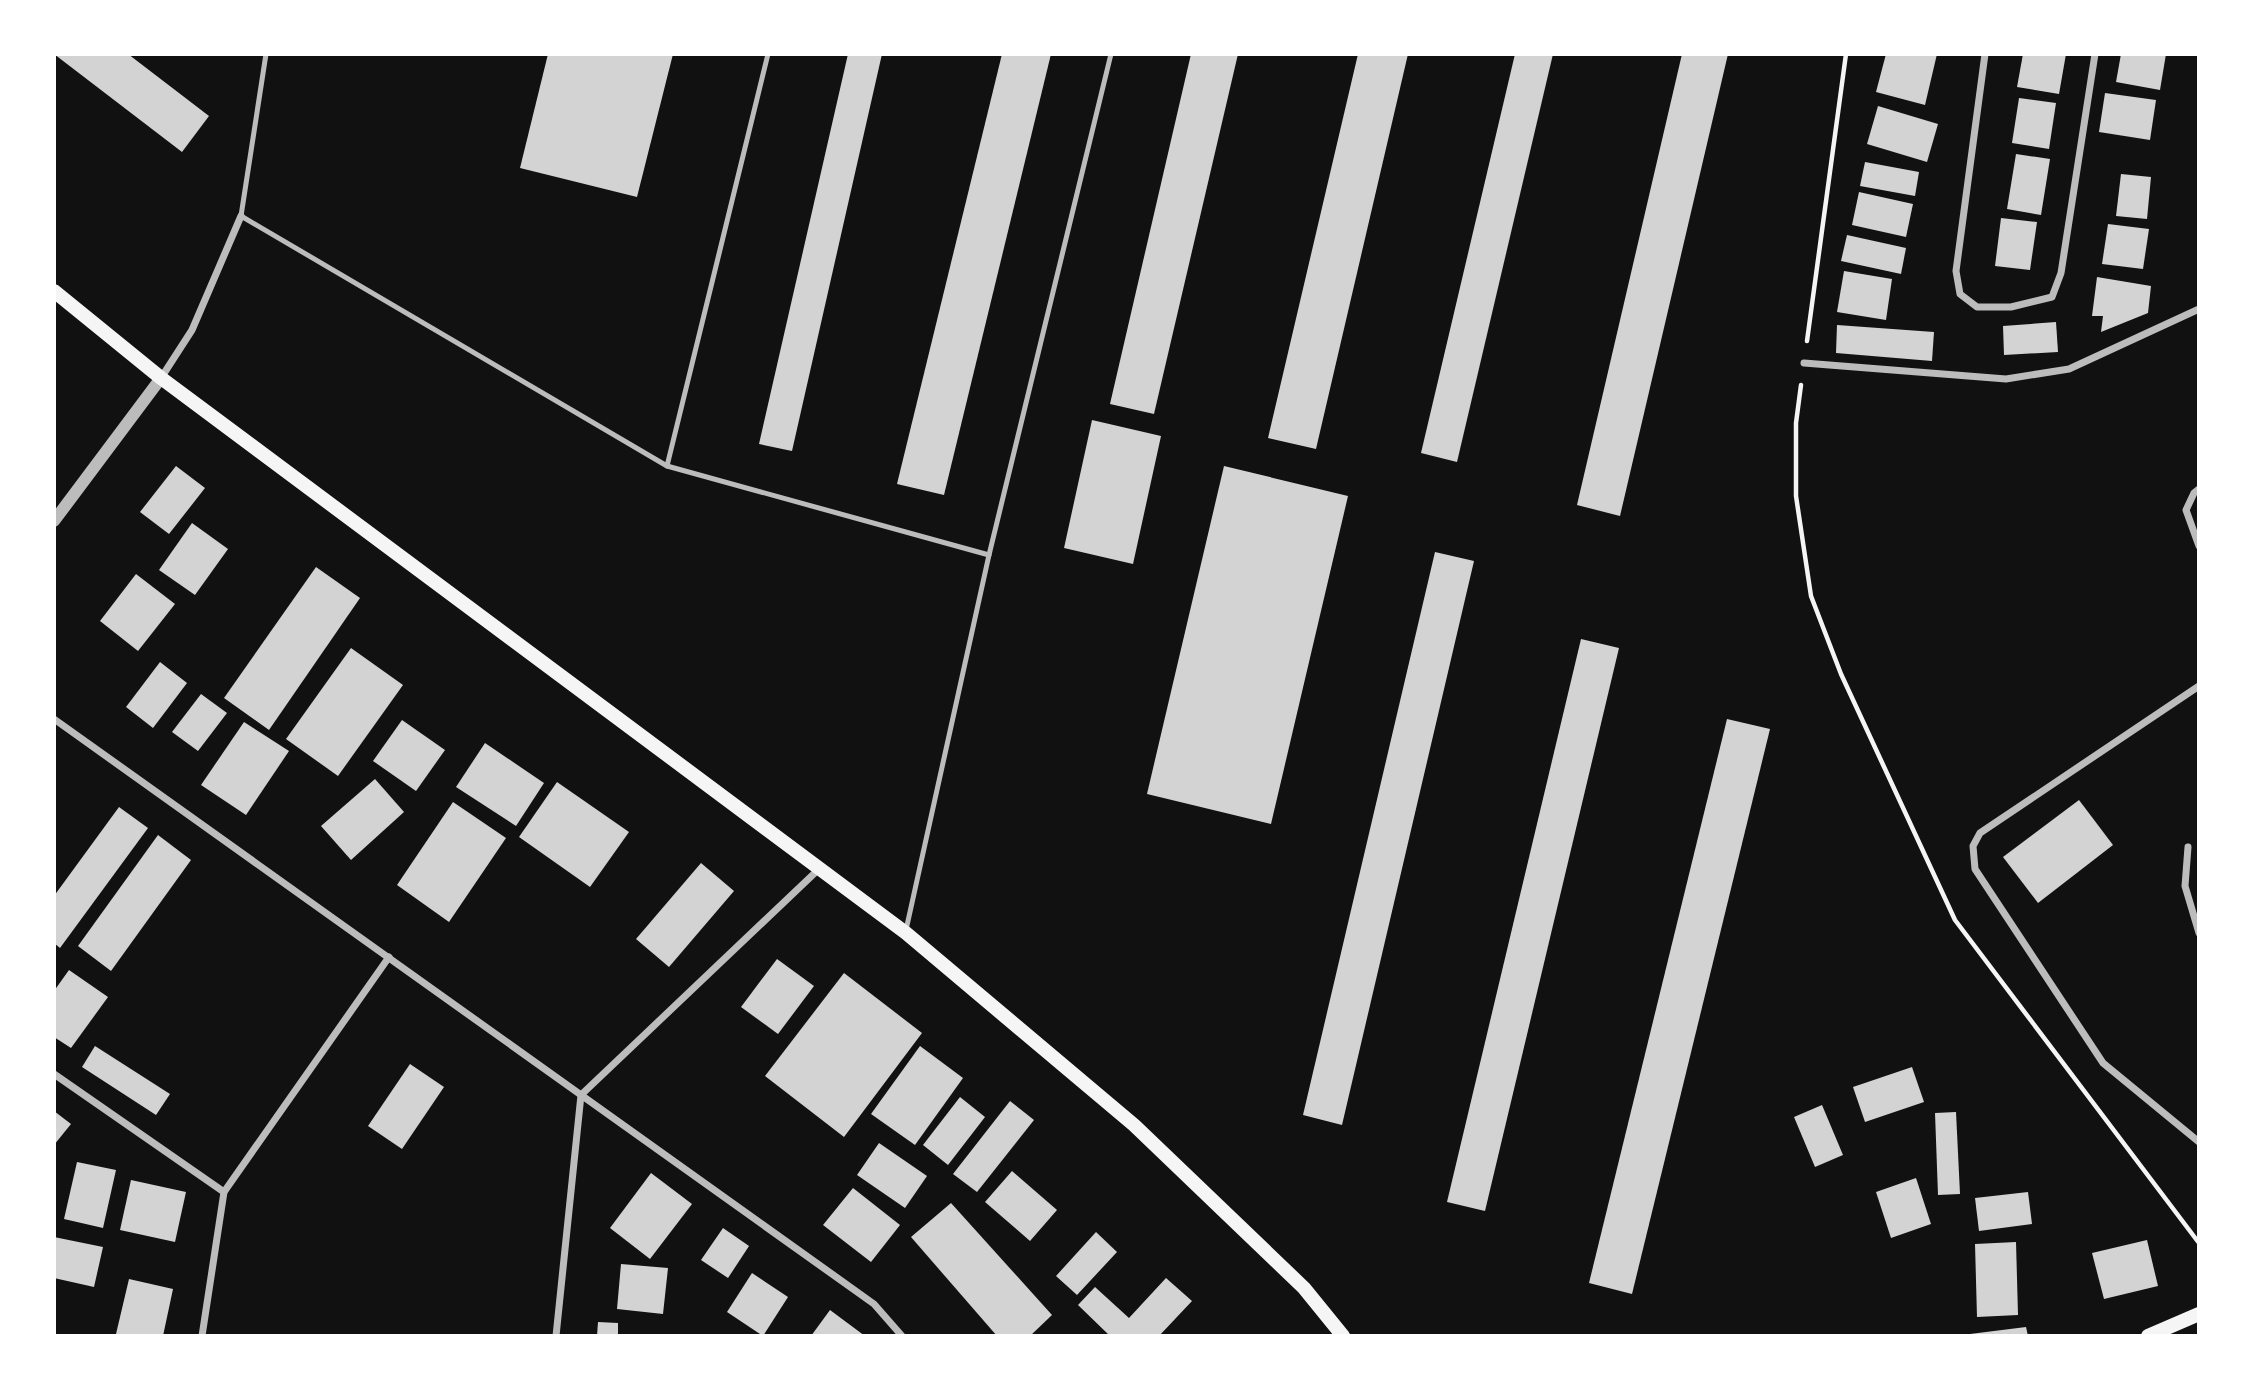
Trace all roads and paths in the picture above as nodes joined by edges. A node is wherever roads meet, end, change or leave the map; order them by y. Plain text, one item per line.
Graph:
1 (266, 54) edge
2 (768, 54) edge
3 (1111, 54) edge
4 (1985, 54) edge
5 (2095, 54) edge
6 (241, 216) junction
7 (54, 291) edge
8 (2199, 309) edge
9 (1804, 363) dead end
10 (161, 377) junction
11 (667, 466) junction
12 (2199, 489) edge
13 (54, 521) edge
14 (2199, 546) edge
15 (989, 555) junction
16 (1841, 674) dead end
17 (2199, 686) edge
18 (54, 719) edge
19 (2188, 847) dead end
20 (820, 868) junction
21 (906, 933) junction
22 (2199, 933) edge
23 (389, 957) junction
24 (54, 1074) edge
25 (581, 1095) junction
26 (2199, 1142) edge
27 (225, 1192) junction
28 (2199, 1243) edge
29 (2199, 1314) edge
30 (202, 1336) edge
31 (556, 1336) edge
32 (902, 1336) edge
33 (1343, 1336) edge
34 (2148, 1336) edge

1 - 6 lane
2 - 11 lane
3 - 15 lane
4 - 5 street
6 - 10 street
6 - 11 lane
7 - 10 main road
8 - 9 street
10 - 13 street
10 - 20 main road
11 - 15 lane
12 - 14 street
15 - 21 lane
16 - 28 path
17 - 26 street
18 - 23 street
19 - 22 street
20 - 21 main road
20 - 25 street
21 - 33 main road
23 - 25 street
23 - 27 street
24 - 27 street
25 - 31 street
25 - 32 street
27 - 30 street
29 - 34 main road

